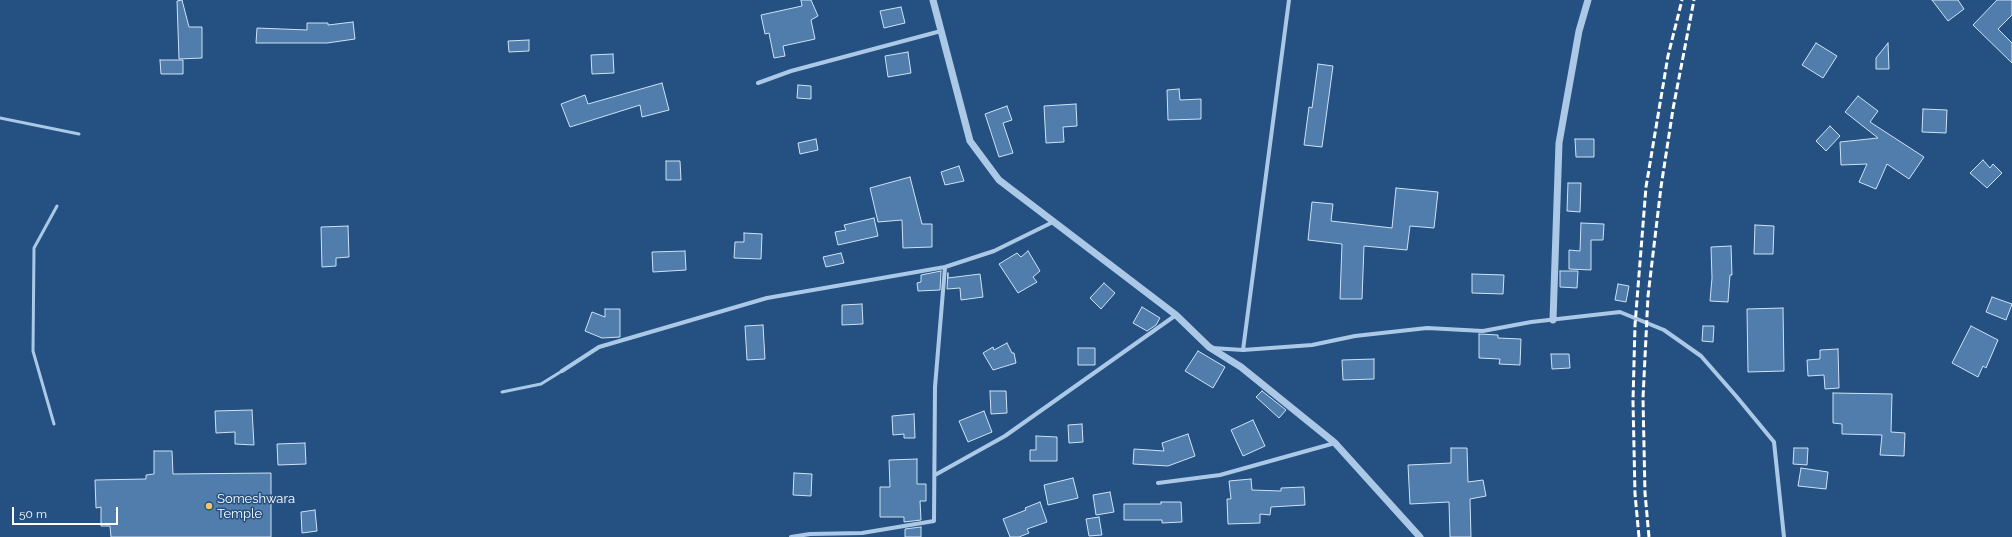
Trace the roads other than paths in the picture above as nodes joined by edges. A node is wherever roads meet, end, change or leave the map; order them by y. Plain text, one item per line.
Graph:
1 (933, 0) edge
2 (1289, 0) edge
3 (1588, 0) edge
4 (941, 31) junction
5 (758, 83) dead end
6 (0, 118) edge
7 (79, 134) dead end
8 (57, 206) dead end
9 (1053, 222) junction
10 (945, 267) junction
11 (1176, 315) junction
12 (1552, 320) junction
13 (1209, 347) junction
14 (1243, 350) junction
15 (562, 371) joint
16 (502, 392) dead end
17 (54, 424) dead end
18 (1335, 443) junction
19 (935, 475) junction
20 (1158, 483) dead end
21 (791, 537) edge
22 (1420, 537) edge
23 (1784, 537) edge

1 - 4 street
2 - 14 street
3 - 12 street
4 - 5 street
4 - 9 street
6 - 7 lane
8 - 17 lane
9 - 10 street
9 - 11 street
10 - 15 street
10 - 19 street
11 - 13 street
11 - 19 street
12 - 14 street
12 - 23 street
13 - 14 street
13 - 18 street
15 - 16 lane
18 - 20 street
18 - 22 street
19 - 21 street

